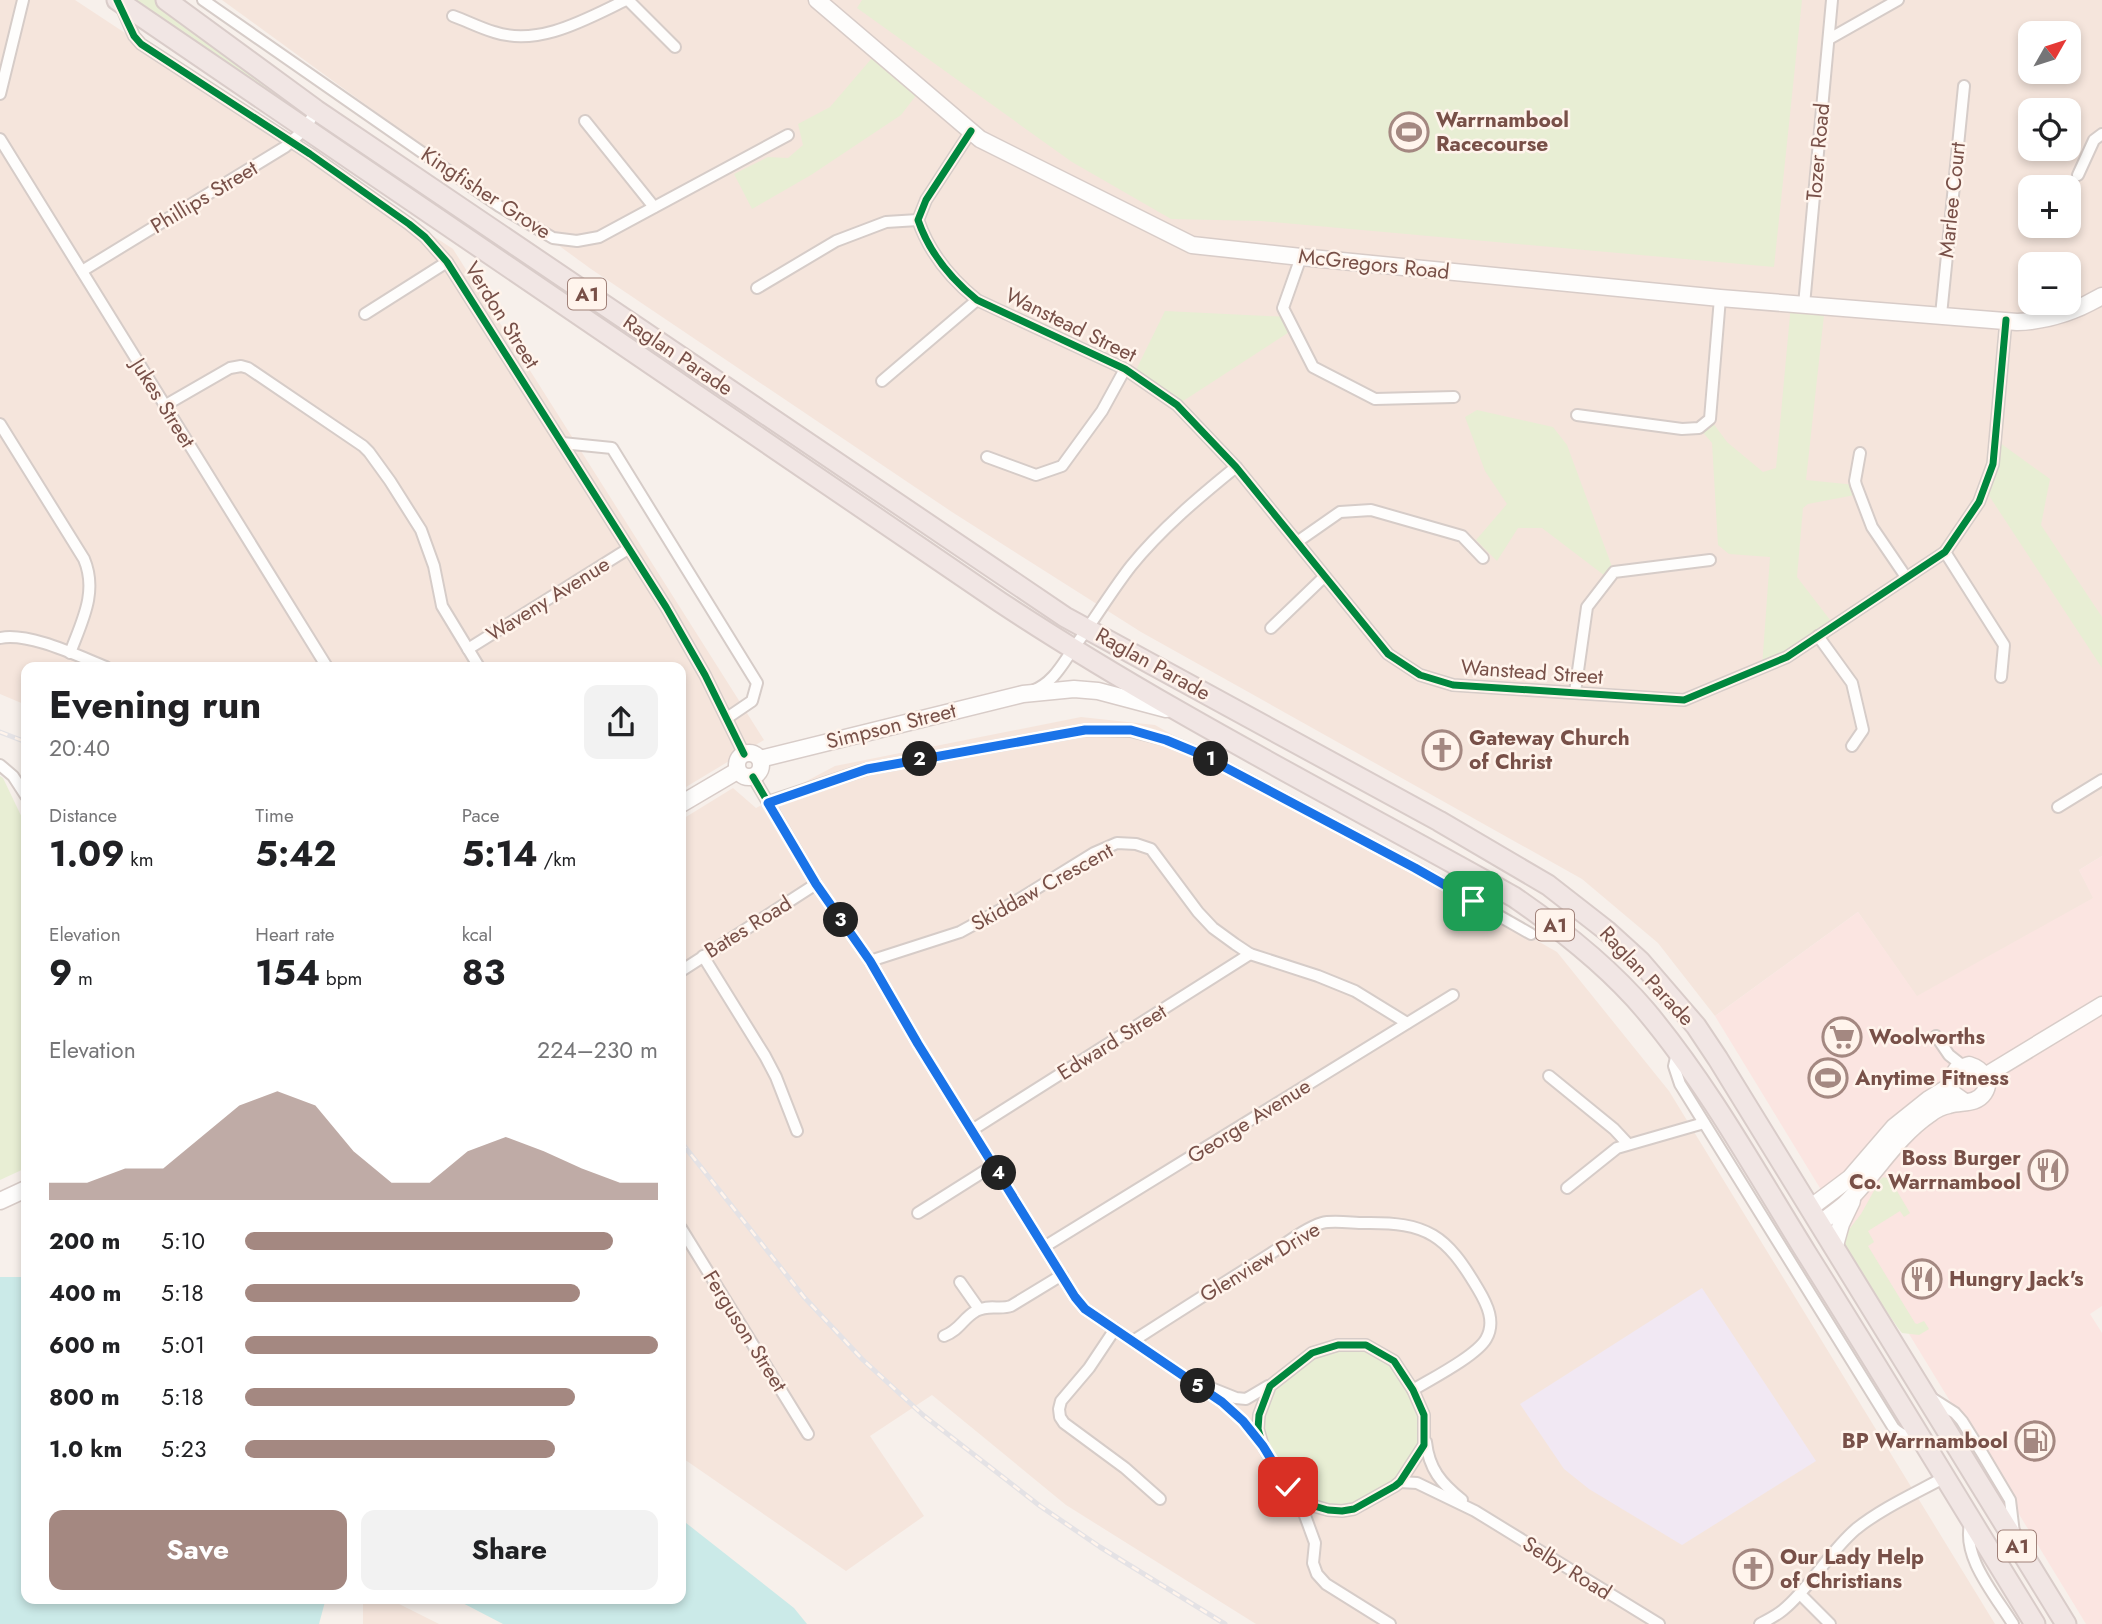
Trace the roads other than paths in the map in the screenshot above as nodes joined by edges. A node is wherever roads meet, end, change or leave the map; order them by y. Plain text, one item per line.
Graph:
1 (23, 0) edge
2 (117, 0) edge
3 (166, 0) edge
4 (202, 0) edge
5 (627, 0) edge
6 (817, 0) edge
7 (1832, 0) edge
8 (1898, 0) edge
9 (453, 16) dead end
10 (238, 26) junction
11 (1829, 39) junction
12 (675, 47) dead end
13 (249, 60) junction
14 (1964, 86) dead end
15 (0, 94) edge
16 (316, 110) junction
17 (585, 121) dead end
18 (971, 131) junction
19 (2102, 134) edge
20 (788, 135) dead end
21 (298, 136) junction
22 (0, 139) edge
23 (2078, 175) dead end
24 (654, 207) junction
25 (918, 220) junction
26 (1301, 257) junction
27 (447, 262) junction
28 (82, 271) junction
29 (757, 288) dead end
30 (2102, 296) edge
31 (1720, 298) junction
32 (977, 300) junction
33 (1804, 305) junction
34 (365, 314) dead end
35 (1941, 315) junction
36 (2006, 320) junction
37 (1125, 369) junction
38 (882, 381) dead end
39 (1454, 397) dead end
40 (164, 406) junction
41 (1577, 415) dead end
42 (0, 424) edge
43 (562, 443) junction
44 (1860, 453) dead end
45 (988, 457) dead end
46 (1236, 467) junction
47 (1297, 542) junction
48 (628, 549) junction
49 (1945, 552) junction
50 (1483, 558) dead end
51 (1710, 560) dead end
52 (1324, 576) junction
53 (1906, 577) junction
54 (1271, 628) dead end
55 (1089, 629) junction
56 (1818, 636) junction
57 (0, 638) edge
58 (468, 649) junction
59 (1072, 650) junction
60 (71, 653) junction
61 (94, 662) edge
62 (324, 662) edge
63 (476, 662) edge
64 (2001, 677) dead end
65 (1575, 692) junction
66 (1023, 694) junction
67 (727, 718) junction
68 (1225, 737) junction
69 (1852, 746) dead end
70 (744, 754) junction
71 (760, 759) junction
72 (0, 765) edge
73 (745, 774) junction
74 (2102, 780) edge
75 (21, 788) edge
76 (686, 802) edge
77 (768, 803) junction
78 (2058, 807) dead end
79 (1439, 821) junction
80 (1426, 847) junction
81 (1415, 868) junction
82 (816, 884) junction
83 (1531, 934) dead end
84 (1250, 954) junction
85 (703, 956) junction
86 (870, 961) junction
87 (686, 968) edge
88 (1453, 995) dead end
89 (2102, 1004) edge
90 (1407, 1023) junction
91 (1936, 1036) dead end
92 (1677, 1050) junction
93 (1955, 1075) junction
94 (1549, 1076) dead end
95 (1985, 1076) junction
96 (1965, 1102) junction
97 (1704, 1122) junction
98 (972, 1130) junction
99 (797, 1132) dead end
100 (1628, 1144) junction
101 (994, 1165) junction
102 (1567, 1188) dead end
103 (1858, 1189) junction
104 (21, 1191) edge
105 (0, 1201) edge
106 (918, 1213) dead end
107 (1814, 1216) junction
108 (1792, 1230) junction
109 (686, 1236) edge
110 (1044, 1247) junction
111 (1834, 1249) junction
112 (1062, 1275) junction
113 (960, 1282) dead end
114 (979, 1309) junction
115 (1115, 1329) junction
116 (944, 1336) dead end
117 (1133, 1340) junction
118 (1187, 1378) junction
119 (1270, 1386) junction
120 (1413, 1390) junction
121 (808, 1434) dead end
122 (1919, 1435) junction
123 (1425, 1437) junction
124 (1263, 1446) junction
125 (1945, 1477) junction
126 (1400, 1482) junction
127 (1160, 1499) dead end
128 (1300, 1502) junction
129 (1475, 1511) junction
130 (1971, 1520) junction
131 (1800, 1594) junction
132 (1391, 1624) edge
133 (1659, 1624) edge
134 (1760, 1624) edge
135 (1830, 1624) edge
136 (2013, 1624) edge
137 (2035, 1624) edge
138 (2066, 1624) edge

1 - 15 street
2 - 21 highway, Raglan Parade / A1
3 - 13 highway, Raglan Parade / A1
4 - 10 street, Kingfisher Grove
5 - 9 street
5 - 12 street
6 - 18 street, McGregors Road
7 - 11 street, Tozer Road
8 - 11 street
10 - 13 street
10 - 24 street, Kingfisher Grove
11 - 33 street, Tozer Road
13 - 16 highway, Raglan Parade / A1
14 - 35 street, Marlee Court
16 - 21 street, Phillips Street
16 - 55 highway, Raglan Parade / A1
17 - 24 street
18 - 25 street
18 - 26 street, McGregors Road
19 - 23 street
20 - 24 street, Kingfisher Grove
21 - 27 street, Verdon Street
21 - 28 street, Phillips Street
21 - 59 highway, Raglan Parade / A1
22 - 28 street, Jukes Street
25 - 29 street
25 - 32 street, Wanstead Street
26 - 31 street, McGregors Road
26 - 39 street
27 - 34 street
27 - 43 street, Verdon Street
28 - 40 street, Jukes Street
30 - 36 street, McGregors Road
31 - 33 street, McGregors Road
31 - 41 street
32 - 37 street, Wanstead Street
32 - 38 street
33 - 35 street, McGregors Road
35 - 36 street, McGregors Road
36 - 49 street, Wanstead Street
37 - 45 street
37 - 46 street, Wanstead Street
40 - 58 street
40 - 62 street, Jukes Street
42 - 60 street
43 - 48 street, Verdon Street
43 - 67 street
44 - 53 street
46 - 47 street, Wanstead Street
46 - 55 street, Simpson Street
47 - 50 street
47 - 52 street, Wanstead Street
48 - 58 street, Waveny Avenue
48 - 67 street, Verdon Street
49 - 53 street, Wanstead Street
49 - 64 street
51 - 65 street
52 - 54 street
52 - 65 street, Wanstead Street
53 - 56 street, Wanstead Street
55 - 59 street, Simpson Street
55 - 79 highway, Raglan Parade / A1
56 - 65 street, Wanstead Street
56 - 69 street
57 - 60 street
58 - 63 street
59 - 66 street, Simpson Street
59 - 68 highway, Raglan Parade / A1
60 - 61 street
66 - 68 street, Simpson Street
66 - 71 street, Simpson Street
67 - 70 street, Verdon Street
68 - 80 highway, Raglan Parade / A1
70 - 71 street
70 - 73 street
71 - 73 street
72 - 75 street
73 - 76 street
73 - 77 street
74 - 78 street
77 - 81 street
77 - 82 street
79 - 80 highway
79 - 107 highway, Raglan Parade / A1
80 - 81 street
80 - 92 highway, Raglan Parade / A1
81 - 83 street
82 - 85 street, Bates Road
82 - 86 street
84 - 86 street, Skiddaw Crescent
84 - 90 street, Skiddaw Crescent
84 - 98 street, Edward Street
85 - 87 street, Bates Road
85 - 99 street
86 - 98 street
88 - 90 street, George Avenue
89 - 95 street
90 - 110 street, George Avenue
91 - 93 street
92 - 97 street, Raglan Parade
92 - 108 highway, Raglan Parade / A1
93 - 95 street
93 - 96 street
93 - 107 street
94 - 100 street
95 - 96 street
96 - 103 street
97 - 100 street
97 - 122 street, Raglan Parade
98 - 101 street
100 - 102 street
101 - 106 street
101 - 110 street
103 - 107 street
103 - 111 street
104 - 105 street
107 - 108 street
107 - 108 street
107 - 111 highway, Raglan Parade / A1
108 - 122 highway, Raglan Parade / A1
109 - 121 street, Ferguson Street
110 - 112 street
111 - 138 highway, Raglan Parade / A1
112 - 114 street
112 - 115 street
113 - 114 street
114 - 116 street
115 - 117 street
115 - 127 street
117 - 118 street
117 - 120 street, Glenview Drive
118 - 119 street
118 - 124 street
119 - 120 street
119 - 124 street
120 - 123 street
122 - 125 highway, Raglan Parade / A1
123 - 126 street
123 - 129 street, Selby Road
124 - 128 street
125 - 130 highway, Raglan Parade / A1
125 - 131 street
126 - 128 street
126 - 129 street, Selby Road
128 - 132 street
129 - 133 street, Selby Road
130 - 136 street
130 - 137 highway, Raglan Parade / A1
131 - 134 street
131 - 135 street

